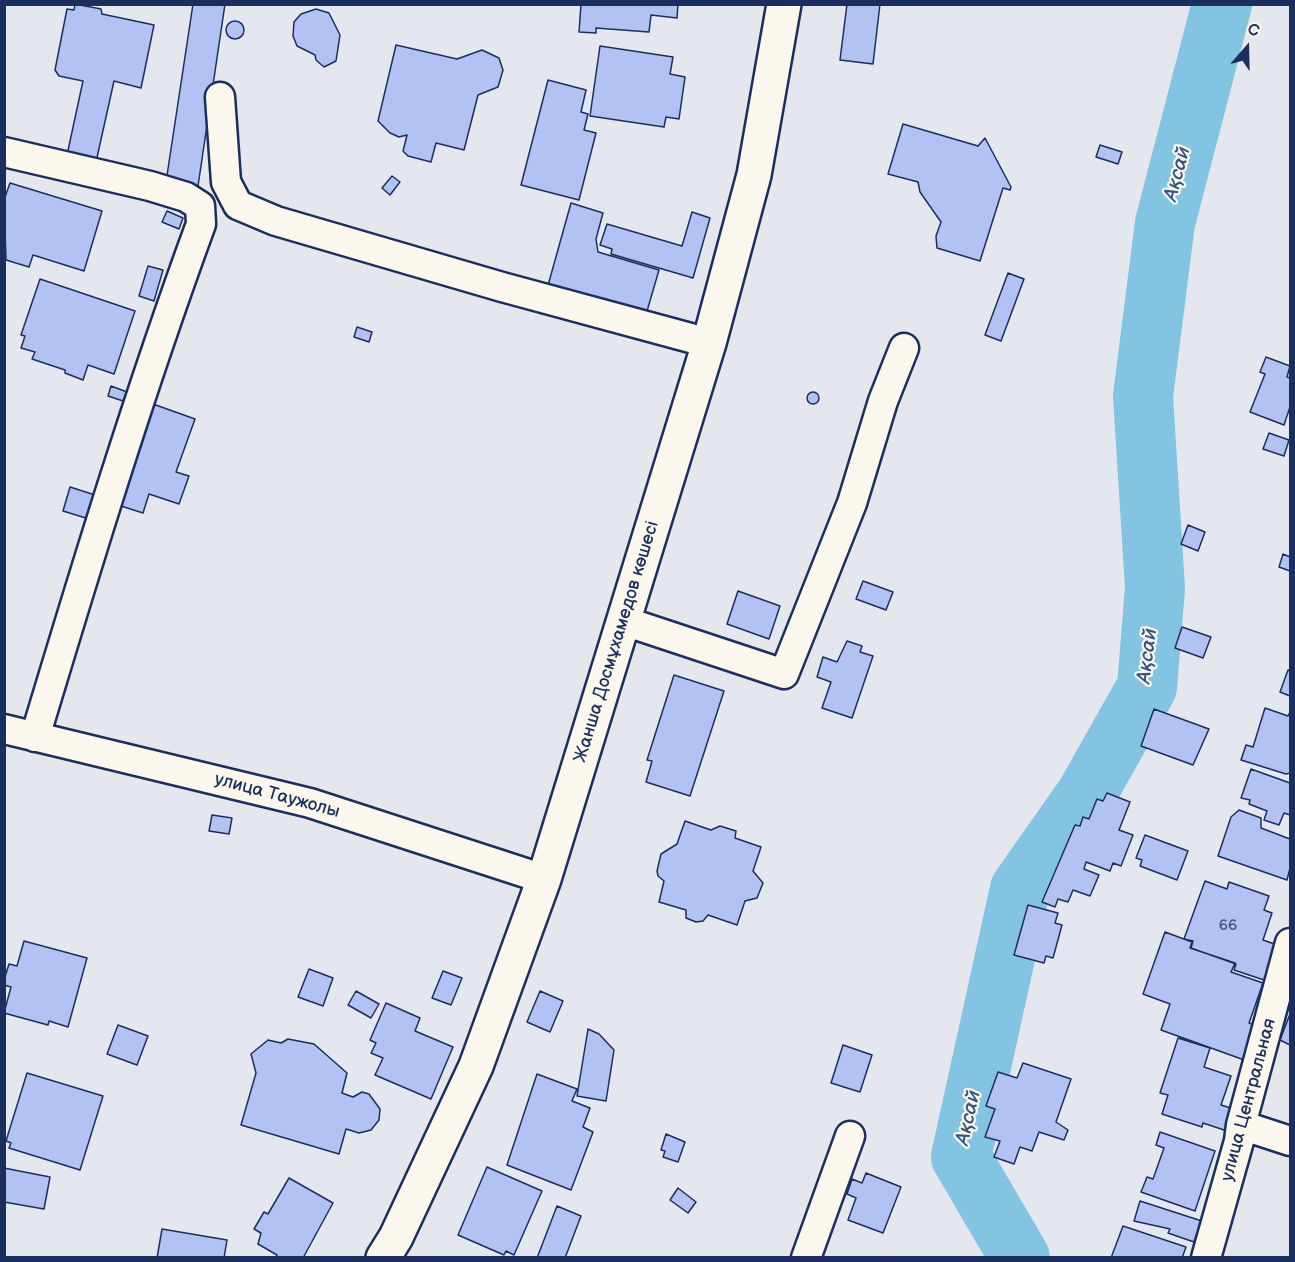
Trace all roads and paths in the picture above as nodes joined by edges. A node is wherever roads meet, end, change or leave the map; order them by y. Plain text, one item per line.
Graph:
1 (784, 4) edge
2 (220, 97) dead end
3 (4, 152) edge
4 (709, 343) junction
5 (904, 348) dead end
6 (624, 621) junction
7 (4, 729) edge
8 (35, 737) junction
9 (544, 879) junction
10 (1290, 943) edge
11 (1241, 1125) junction
12 (850, 1136) dead end
13 (1290, 1141) edge
14 (383, 1257) edge
15 (806, 1257) edge
16 (1206, 1257) edge

1 - 4 street, Жанша Досмұхамедов көшесі
2 - 4 street
3 - 8 street
4 - 6 street, Жанша Досмұхамедов көшесі
5 - 6 street
6 - 9 street, Жанша Досмұхамедов көшесі
7 - 8 street, улица Таужолы
8 - 9 street, улица Таужолы
9 - 14 street, Жанша Досмұхамедов көшесі
10 - 11 street, улица Центральная
11 - 13 street
11 - 16 street, улица Центральная
12 - 15 street

